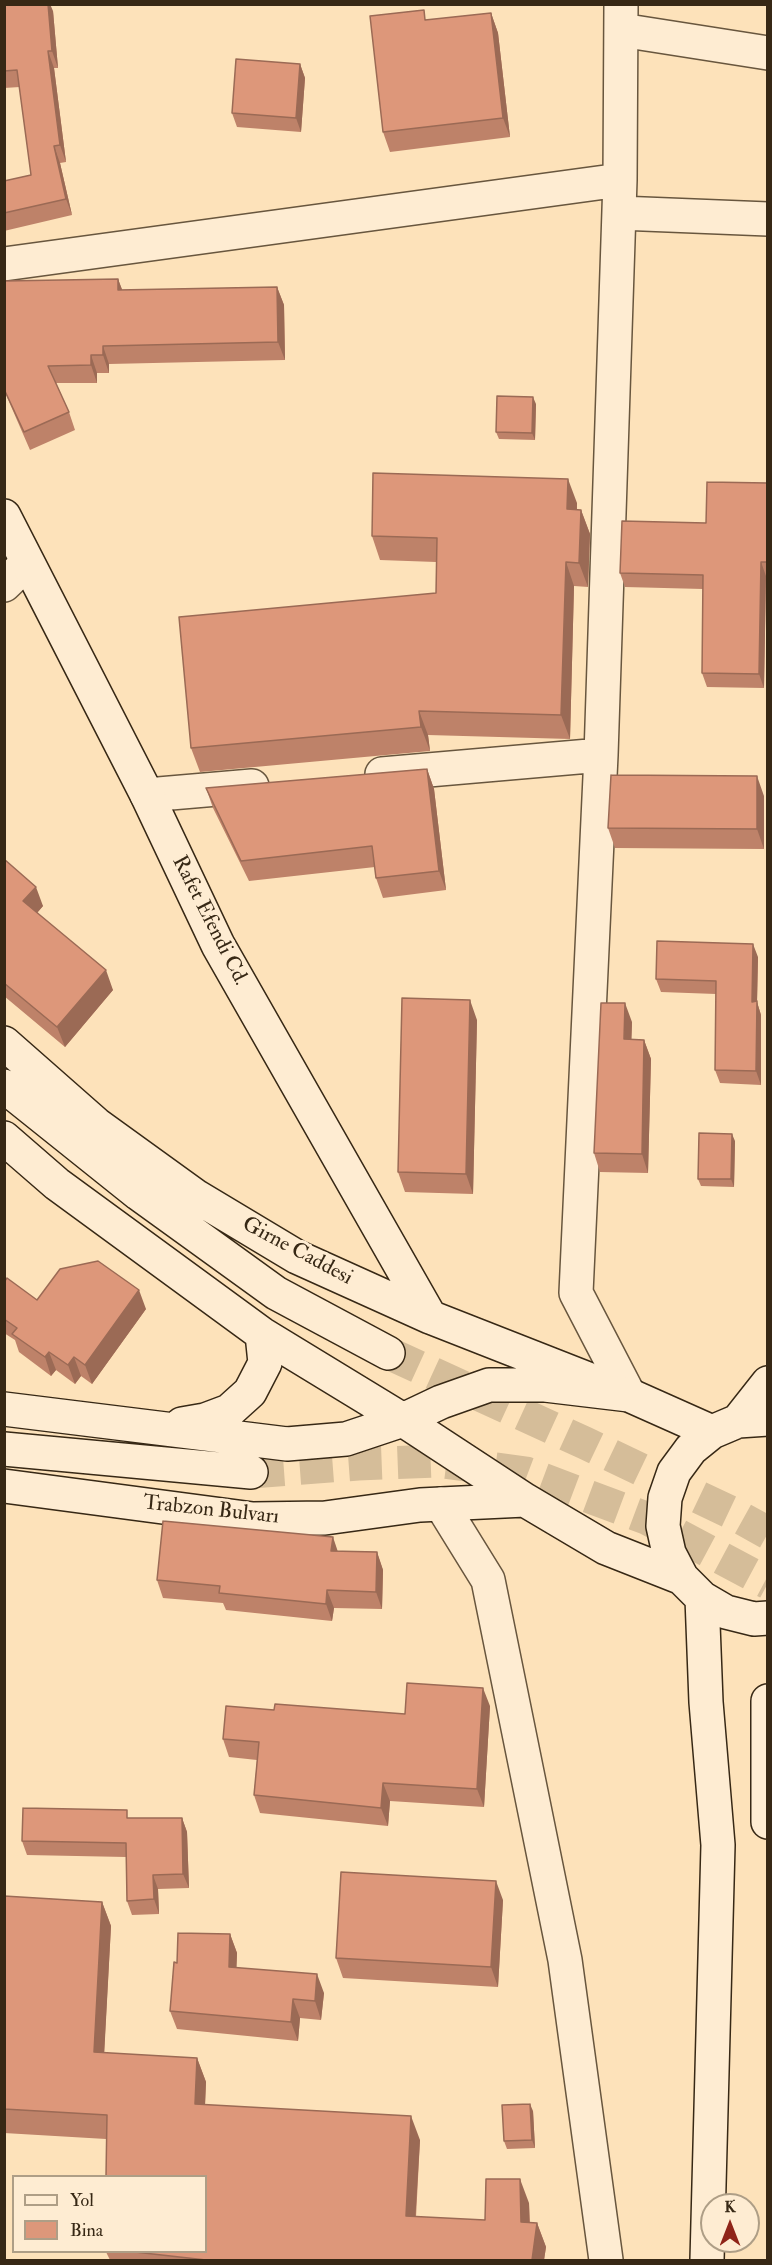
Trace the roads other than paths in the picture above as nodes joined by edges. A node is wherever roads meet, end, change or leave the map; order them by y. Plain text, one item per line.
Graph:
1 (621, 17) edge
2 (768, 54) edge
3 (620, 180) junction
4 (619, 213) junction
5 (768, 219) edge
6 (4, 264) edge
7 (4, 516) edge
8 (16, 574) edge
9 (601, 755) junction
10 (356, 777) edge
11 (286, 783) edge
12 (147, 795) junction
13 (4, 1043) edge
14 (4, 1086) edge
15 (4, 1138) edge
16 (430, 1317) junction
17 (262, 1334) junction
18 (388, 1353) tunnel mouth
19 (768, 1383) edge
20 (629, 1395) junction
21 (4, 1409) edge
22 (403, 1420) junction
23 (739, 1424) edge
24 (165, 1428) junction
25 (4, 1449) edge
26 (251, 1472) tunnel mouth
27 (4, 1486) edge
28 (525, 1500) junction
29 (441, 1504) junction
30 (692, 1588) junction
31 (768, 1618) edge
32 (768, 1701) edge
33 (768, 1822) edge
34 (606, 2260) edge
35 (707, 2260) edge

1 - 2 main road
1 - 3 main road
3 - 4 main road
3 - 6 main road
4 - 5 main road
4 - 9 main road
7 - 8 main road, Rafet Efendi Cd.
8 - 12 main road, Rafet Efendi Cd.
9 - 10 main road
9 - 20 main road
11 - 12 main road
12 - 16 main road, Rafet Efendi Cd.
13 - 16 main road, Girne Caddesi
14 - 18 main road, Girne Caddesi
15 - 17 main road
16 - 20 main road, Girne Caddesi
17 - 22 main road
17 - 24 main road
19 - 23 main road
20 - 22 main road
20 - 23 main road
21 - 24 main road
22 - 24 main road
22 - 28 main road
23 - 30 main road
25 - 26 main road
27 - 29 main road, Trabzon Bulvarı
28 - 29 main road, Trabzon Bulvarı
28 - 30 main road
29 - 34 main road
30 - 31 main road
30 - 35 main road
32 - 33 main road

